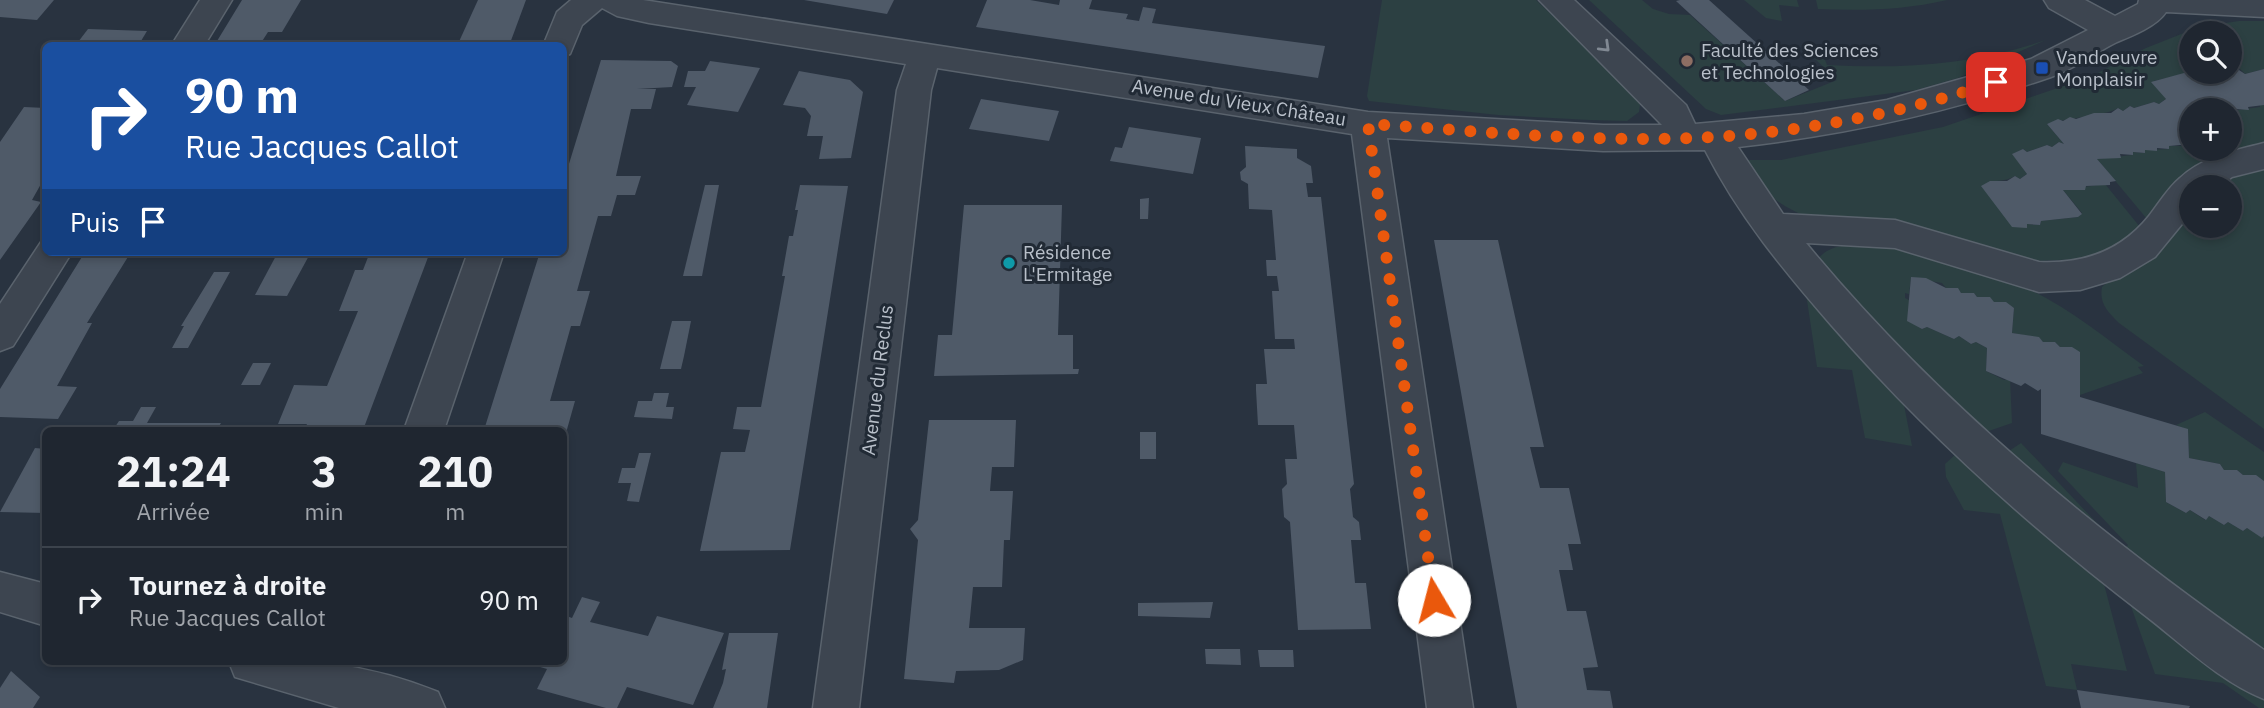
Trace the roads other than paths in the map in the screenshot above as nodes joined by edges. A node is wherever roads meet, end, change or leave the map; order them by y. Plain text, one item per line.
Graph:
1 (216, 0) edge
2 (591, 0) edge
3 (612, 0) edge
4 (1555, 0) edge
5 (2060, 0) edge
6 (2155, 0) edge
7 (2264, 6) edge
8 (2116, 32) junction
9 (190, 42) edge
10 (560, 42) edge
11 (926, 53) junction
12 (1368, 124) junction
13 (1700, 137) junction
14 (2264, 156) edge
15 (2210, 175) edge
16 (2179, 204) edge
17 (1772, 227) junction
18 (51, 256) edge
19 (485, 256) edge
20 (0, 335) edge
21 (425, 427) edge
22 (0, 592) edge
23 (42, 604) edge
24 (262, 665) edge
25 (2264, 677) edge
26 (331, 684) edge
27 (422, 708) edge
28 (836, 708) edge
29 (1450, 708) edge

1 - 9 street
2 - 10 street
3 - 11 street, Avenue du Vieux Château
4 -> 13 street
5 - 8 street
6 - 7 street
6 - 8 street
8 - 13 street
11 - 12 street, Avenue du Vieux Château
11 - 28 street, Avenue du Reclus
12 - 13 street
12 - 29 street, Avenue du Vieux Château
13 - 17 street
14 - 15 street
16 - 17 street
17 - 25 street
18 - 20 street
19 - 21 street
22 - 23 street
24 - 26 street
26 - 27 street

